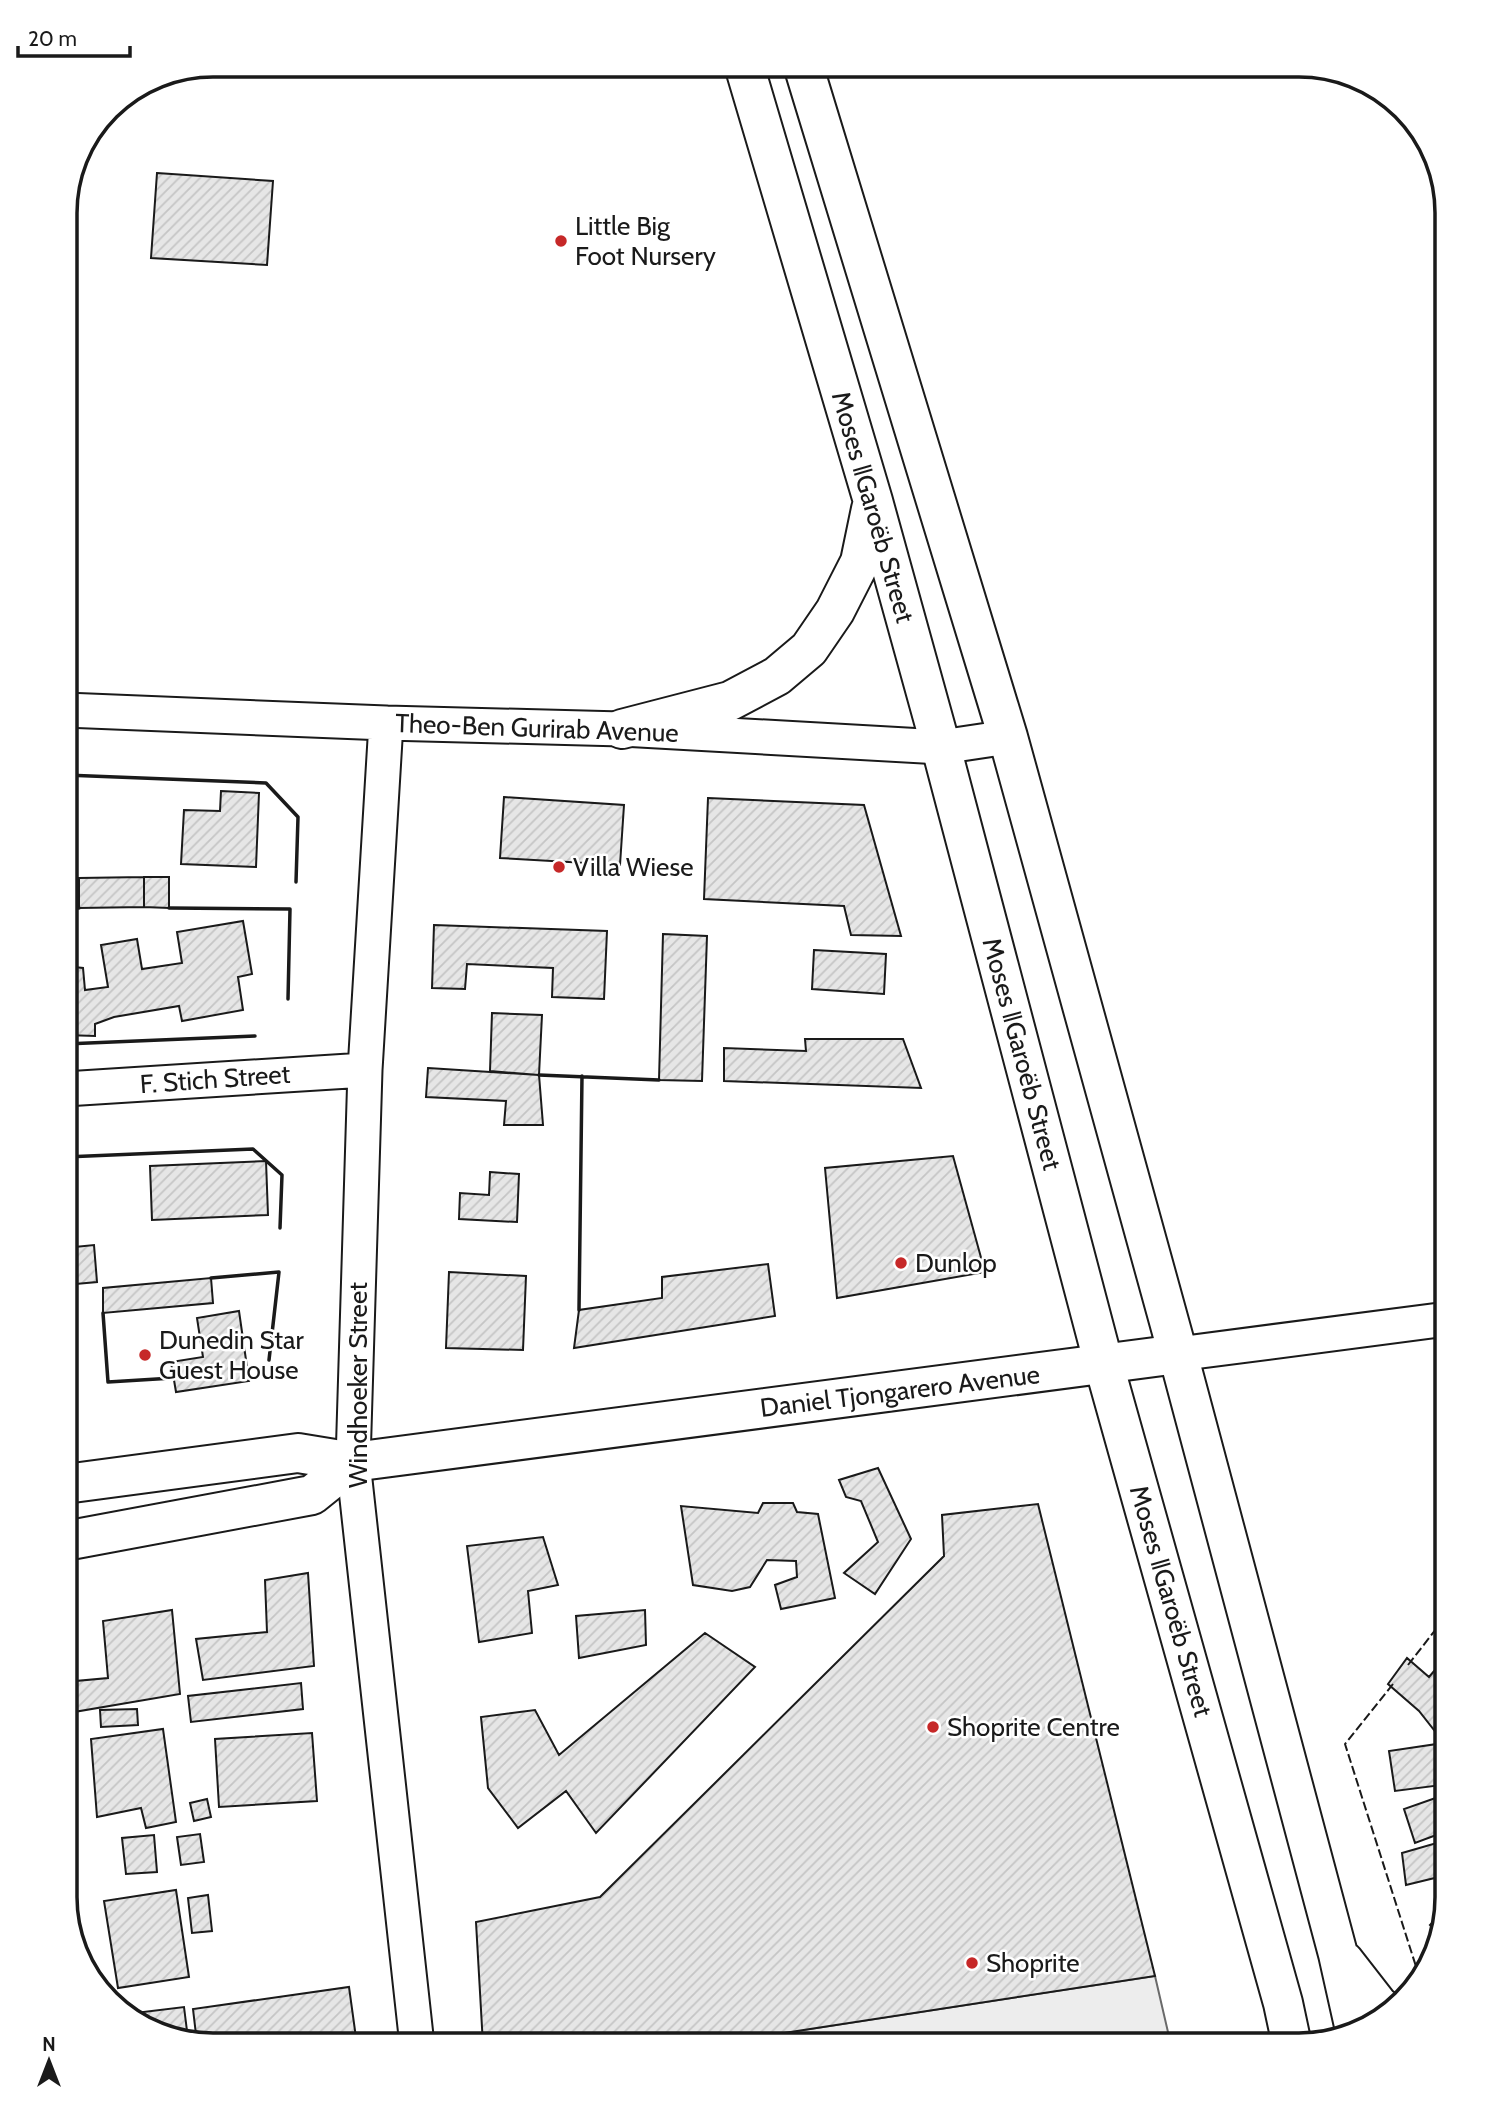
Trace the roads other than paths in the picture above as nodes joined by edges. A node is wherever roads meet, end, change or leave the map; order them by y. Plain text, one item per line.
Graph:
1 (748, 77) edge
2 (807, 77) edge
3 (873, 500) junction
4 (77, 710) edge
5 (386, 723) junction
6 (622, 729) junction
7 (1008, 737) junction
8 (941, 747) junction
9 (365, 1070) junction
10 (77, 1088) edge
11 (1435, 1321) edge
12 (1178, 1353) junction
13 (1104, 1365) junction
14 (354, 1462) junction
15 (77, 1481) edge
16 (77, 1539) edge
17 (1338, 1954) junction
18 (1380, 2006) edge
19 (1353, 2022) edge
20 (417, 2033) edge
21 (1289, 2033) edge

1 - 3 main road, Moses ǁGaroëb Street
2 - 7 main road
3 - 6 main road
3 - 8 main road, Moses ǁGaroëb Street
4 - 5 street, Theo-Ben Gurirab Avenue
5 - 6 street, Theo-Ben Gurirab Avenue
5 - 9 street, Windhoeker Street
6 - 8 street, Theo-Ben Gurirab Avenue
7 - 8 street, Theo-Ben Gurirab Avenue
7 - 12 main road
8 - 13 main road, Moses ǁGaroëb Street
9 - 10 street, F. Stich Street
9 - 14 street, Windhoeker Street
11 - 12 street, Daniel Tjongarero Avenue
12 - 13 main road, Daniel Tjongarero Avenue
12 - 17 main road
13 - 14 main road, Daniel Tjongarero Avenue
13 - 21 main road, Moses ǁGaroëb Street
14 - 15 main road, Daniel Tjongarero Avenue
14 - 16 main road, Daniel Tjongarero Avenue
14 - 20 street, Windhoeker Street
17 - 18 main road
17 - 19 main road

